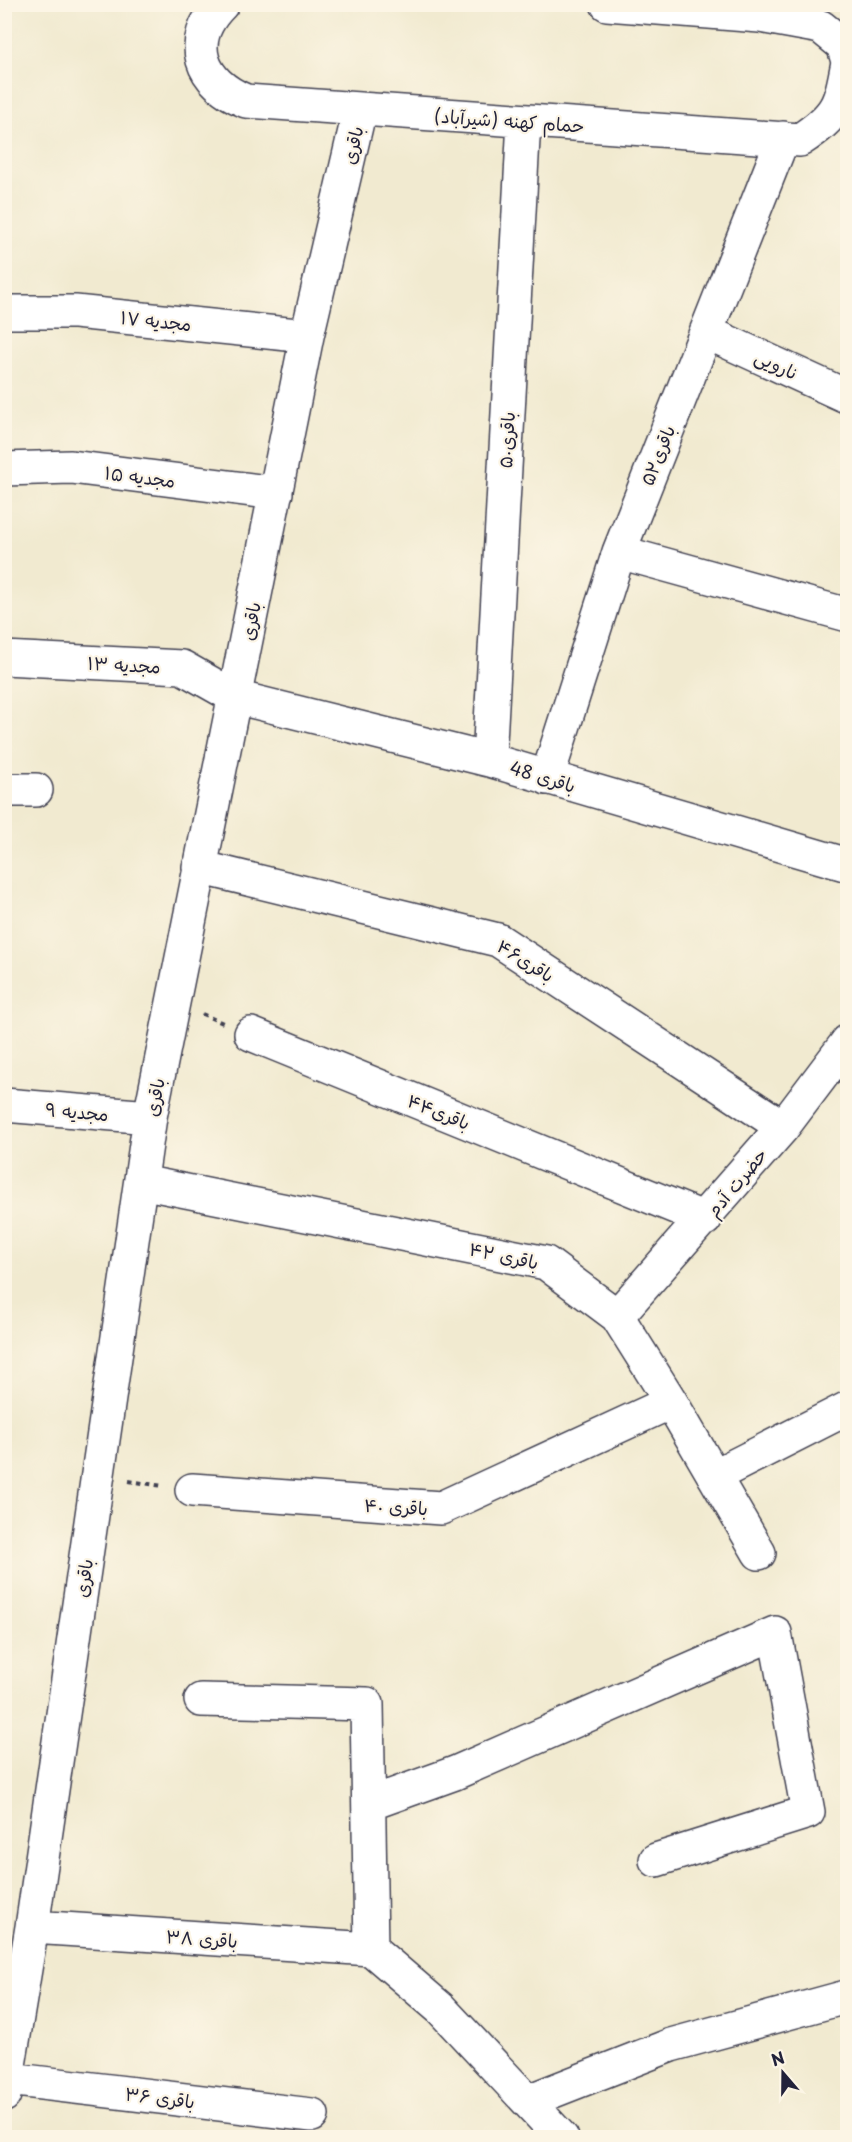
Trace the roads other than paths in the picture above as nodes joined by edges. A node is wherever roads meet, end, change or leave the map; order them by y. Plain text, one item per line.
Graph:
1 (193, 4) edge
2 (222, 4) edge
3 (607, 4) edge
4 (202, 36) junction
5 (848, 61) edge
6 (360, 109) junction
7 (524, 121) junction
8 (836, 129) edge
9 (783, 138) junction
10 (4, 312) edge
11 (706, 332) junction
12 (307, 336) junction
13 (848, 397) edge
14 (4, 469) edge
15 (276, 493) junction
16 (619, 552) junction
17 (848, 615) edge
18 (4, 658) edge
19 (236, 697) junction
20 (489, 759) junction
21 (547, 778) junction
22 (848, 865) edge
23 (199, 867) junction
24 (251, 1034) road end
25 (848, 1041) edge
26 (4, 1105) edge
27 (150, 1116) junction
28 (783, 1127) junction
29 (141, 1182) junction
30 (705, 1219) junction
31 (617, 1316) junction
32 (671, 1402) junction
33 (848, 1408) edge
34 (714, 1476) junction
35 (192, 1490) road end
36 (759, 1553) dead end
37 (201, 1700) dead end
38 (369, 1804) junction
39 (656, 1860) dead end
40 (32, 1927) junction
41 (371, 1949) junction
42 (846, 1997) edge
43 (6, 2087) edge
44 (528, 2101) junction
45 (312, 2115) dead end
46 (562, 2138) edge

1 - 4 street, حمام کهنه (شیرآباد)
2 - 4 street
3 - 5 street, حمام کهنه (شیرآباد)
4 - 6 street, حمام کهنه (شیرآباد)
5 - 8 street, حمام کهنه (شیرآباد)
6 - 7 street, حمام کهنه (شیرآباد)
6 - 12 street, باقری
7 - 9 street, حمام کهنه (شیرآباد)
7 - 20 street, باقری۵۰
8 - 9 street, حمام کهنه (شیرآباد)
9 - 11 street, باقری۵۲
10 - 12 street, مجدیه ۱۷
11 - 13 street, نارویی
11 - 16 street, باقری۵۲
12 - 15 street, باقری
14 - 15 street, مجدیه ۱۵
15 - 19 street, باقری
16 - 17 street
16 - 21 street, باقری۵۲
18 - 19 street, مجدیه ۱۳
19 - 20 street, باقری 48
19 - 23 street, باقری
20 - 21 street, باقری 48
21 - 22 street, باقری 48
23 - 27 street, باقری
23 - 28 street, باقری۴۶
24 - 30 street, باقری۴۴
25 - 28 street, حضرت آدم
26 - 27 street, مجدیه ۹
27 - 29 street, باقری
28 - 30 street, حضرت آدم
29 - 31 street, باقری ۴۲
29 - 40 street, باقری
30 - 31 street, حضرت آدم
31 - 32 street, باقری ۴۲
32 - 34 street, باقری ۴۲
32 - 35 street, باقری ۴۰
33 - 34 street
34 - 36 street, باقری ۴۲
37 - 38 street
38 - 39 street
38 - 41 street
40 - 41 street, باقری ۳۸
40 - 43 street, باقری
41 - 44 street
42 - 44 street
43 - 45 street, باقری ۳۶
44 - 46 street

